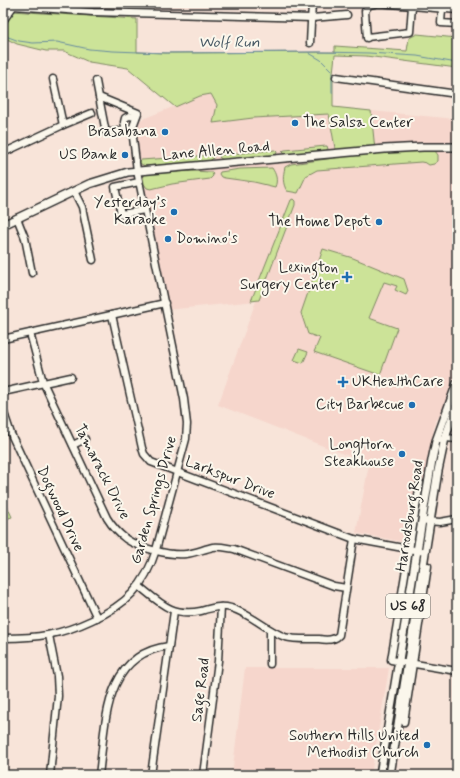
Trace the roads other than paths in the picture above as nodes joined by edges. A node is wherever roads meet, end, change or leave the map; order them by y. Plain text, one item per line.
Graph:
1 (3, 3) edge
2 (312, 3) edge
3 (15, 4) edge
4 (412, 6) junction
5 (442, 9) junction
6 (457, 10) edge
7 (347, 15) dead end
8 (312, 18) junction
9 (3, 21) edge
10 (457, 24) edge
11 (310, 43) dead end
12 (336, 77) dead end
13 (53, 79) dead end
14 (96, 81) dead end
15 (457, 94) edge
16 (100, 97) junction
17 (92, 113) dead end
18 (136, 117) junction
19 (63, 125) junction
20 (129, 129) junction
21 (441, 147) junction
22 (457, 147) edge
23 (457, 152) edge
24 (3, 153) edge
25 (137, 171) junction
26 (140, 182) junction
27 (74, 191) junction
28 (146, 210) junction
29 (17, 218) junction
30 (3, 225) edge
31 (93, 260) dead end
32 (32, 273) dead end
33 (165, 303) junction
34 (112, 315) junction
35 (30, 333) junction
36 (3, 339) edge
37 (70, 377) dead end
38 (42, 382) junction
39 (457, 383) edge
40 (3, 392) edge
41 (457, 404) edge
42 (3, 410) edge
43 (445, 438) junction
44 (457, 438) edge
45 (85, 439) dead end
46 (436, 441) junction
47 (73, 445) junction
48 (177, 472) junction
49 (420, 483) dead end
50 (457, 519) edge
51 (422, 520) junction
52 (430, 522) junction
53 (354, 539) junction
54 (156, 550) junction
55 (413, 550) junction
56 (425, 552) junction
57 (428, 566) dead end
58 (139, 586) junction
59 (346, 588) junction
60 (221, 607) junction
61 (174, 611) junction
62 (96, 618) junction
63 (270, 630) junction
64 (49, 635) junction
65 (3, 638) edge
66 (169, 646) junction
67 (399, 661) junction
68 (410, 663) junction
69 (270, 664) dead end
70 (457, 671) edge
71 (404, 722) dead end
72 (50, 775) edge
73 (99, 775) edge
74 (151, 775) edge
75 (203, 775) edge
76 (380, 775) edge
77 (390, 775) edge

1 - 3 street
2 - 8 street
3 - 8 street
3 - 9 street
4 - 4 street
4 - 5 street
5 - 6 street
5 - 10 street
7 - 8 street
8 - 11 street
12 - 15 street
13 - 19 street
14 - 16 street
16 - 18 street
16 - 20 street
17 - 19 street
18 - 20 street
18 - 20 street
19 - 24 street
20 - 25 street, Garden Springs Drive
21 - 22 main road, Lane Allen Road
21 - 23 main road, Lane Allen Road
21 - 25 main road, Lane Allen Road
25 - 26 street, Garden Springs Drive
25 - 27 main road, Lane Allen Road
26 - 28 street, Garden Springs Drive
26 - 28 street
27 - 29 main road, Lane Allen Road
27 - 31 street
28 - 33 street, Garden Springs Drive
29 - 30 main road, Lane Allen Road
29 - 32 street
33 - 34 street
33 - 48 street, Garden Springs Drive
34 - 35 street
34 - 48 street, Larkspur Drive
35 - 36 street
35 - 38 street, Tamarack Drive
37 - 38 street
38 - 40 street
38 - 47 street, Tamarack Drive
39 - 46 main road, Harrodsburg Road / US 68
41 - 43 main road, Harrodsburg Road / US 68
42 - 62 street, Dogwood Drive
43 - 44 street
43 - 46 street
43 - 52 main road, Harrodsburg Road / US 68
45 - 47 street
46 - 51 main road, Harrodsburg Road / US 68
47 - 54 street, Tamarack Drive
48 - 53 street, Larkspur Drive
48 - 54 street, Garden Springs Drive
49 - 55 street
50 - 52 street
51 - 52 street
51 - 55 main road, Harrodsburg Road / US 68
52 - 56 main road, Harrodsburg Road / US 68
53 - 55 street, Larkspur Drive
53 - 59 street
54 - 58 street, Garden Springs Drive
54 - 59 street, Tamarack Drive
55 - 56 street, Larkspur Drive
55 - 67 main road, Harrodsburg Road / US 68
56 - 68 main road, Harrodsburg Road / US 68
57 - 68 street
58 - 61 street
58 - 62 street, Garden Springs Drive
59 - 63 street
60 - 61 street
60 - 63 street
60 - 75 street, Sage Road
61 - 66 street
62 - 64 street, Garden Springs Drive
63 - 69 street
64 - 65 street, Garden Springs Drive
64 - 72 street
66 - 73 street
66 - 74 street
67 - 68 street
67 - 76 main road, Harrodsburg Road / US 68
68 - 70 street
68 - 71 street
68 - 77 main road, Harrodsburg Road / US 68

